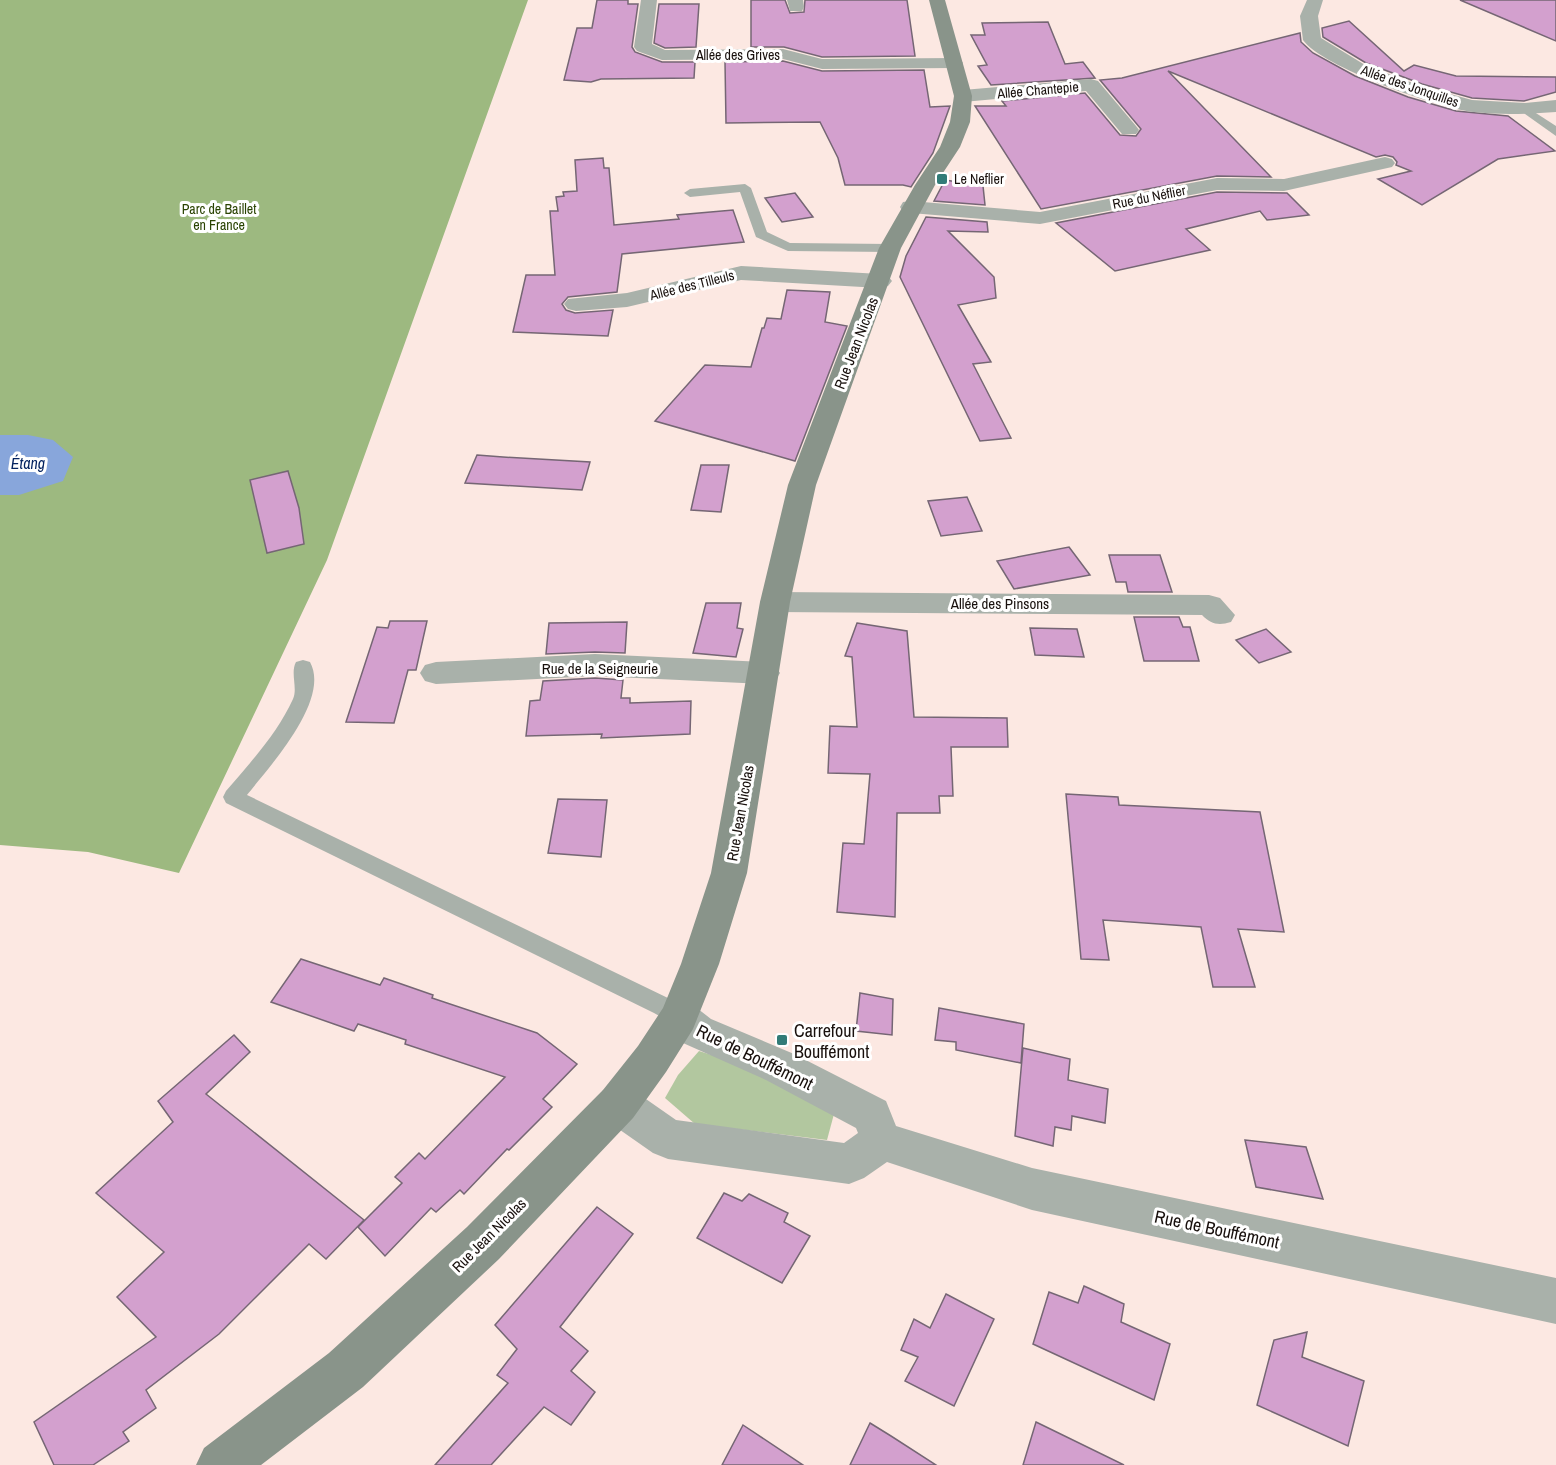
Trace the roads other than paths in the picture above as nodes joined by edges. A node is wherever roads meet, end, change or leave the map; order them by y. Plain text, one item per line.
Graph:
1 (649, 0) edge
2 (937, 0) edge
3 (1315, 0) edge
4 (954, 63) junction
5 (963, 96) junction
6 (1556, 106) edge
7 (1525, 109) junction
8 (1129, 130) dead end
9 (1556, 132) edge
10 (1385, 164) dead end
11 (690, 192) dead end
12 (911, 207) junction
13 (890, 248) junction
14 (880, 281) junction
15 (576, 304) dead end
16 (776, 602) junction
17 (1220, 615) dead end
18 (303, 667) dead end
19 (436, 672) dead end
20 (764, 673) junction
21 (679, 1017) junction
22 (618, 1104) junction
23 (882, 1141) junction
24 (1556, 1301) edge
25 (226, 1463) edge

1 - 4 street, Allée des Grives
2 - 4 street, Rue Jean Nicolas
3 - 7 street, Allée des Jonquilles
4 - 5 street, Rue Jean Nicolas
5 - 8 street, Allée Chantepie
5 - 12 street, Rue Jean Nicolas
6 - 7 street, Allée des Jonquilles
7 - 9 lane
10 - 12 street, Rue du Néflier
11 - 13 lane
12 - 13 street, Rue Jean Nicolas
13 - 14 street, Rue Jean Nicolas
14 - 15 street, Allée des Tilleuls
14 - 16 street, Rue Jean Nicolas
16 - 17 street, Allée des Pinsons
16 - 20 street, Rue Jean Nicolas
18 - 21 lane
19 - 20 street, Rue de la Seigneurie
20 - 21 street, Rue Jean Nicolas
21 - 22 street, Rue Jean Nicolas
21 - 23 street, Rue de Bouffémont
22 - 23 street
22 - 25 street, Rue Jean Nicolas
23 - 24 street, Rue de Bouffémont

